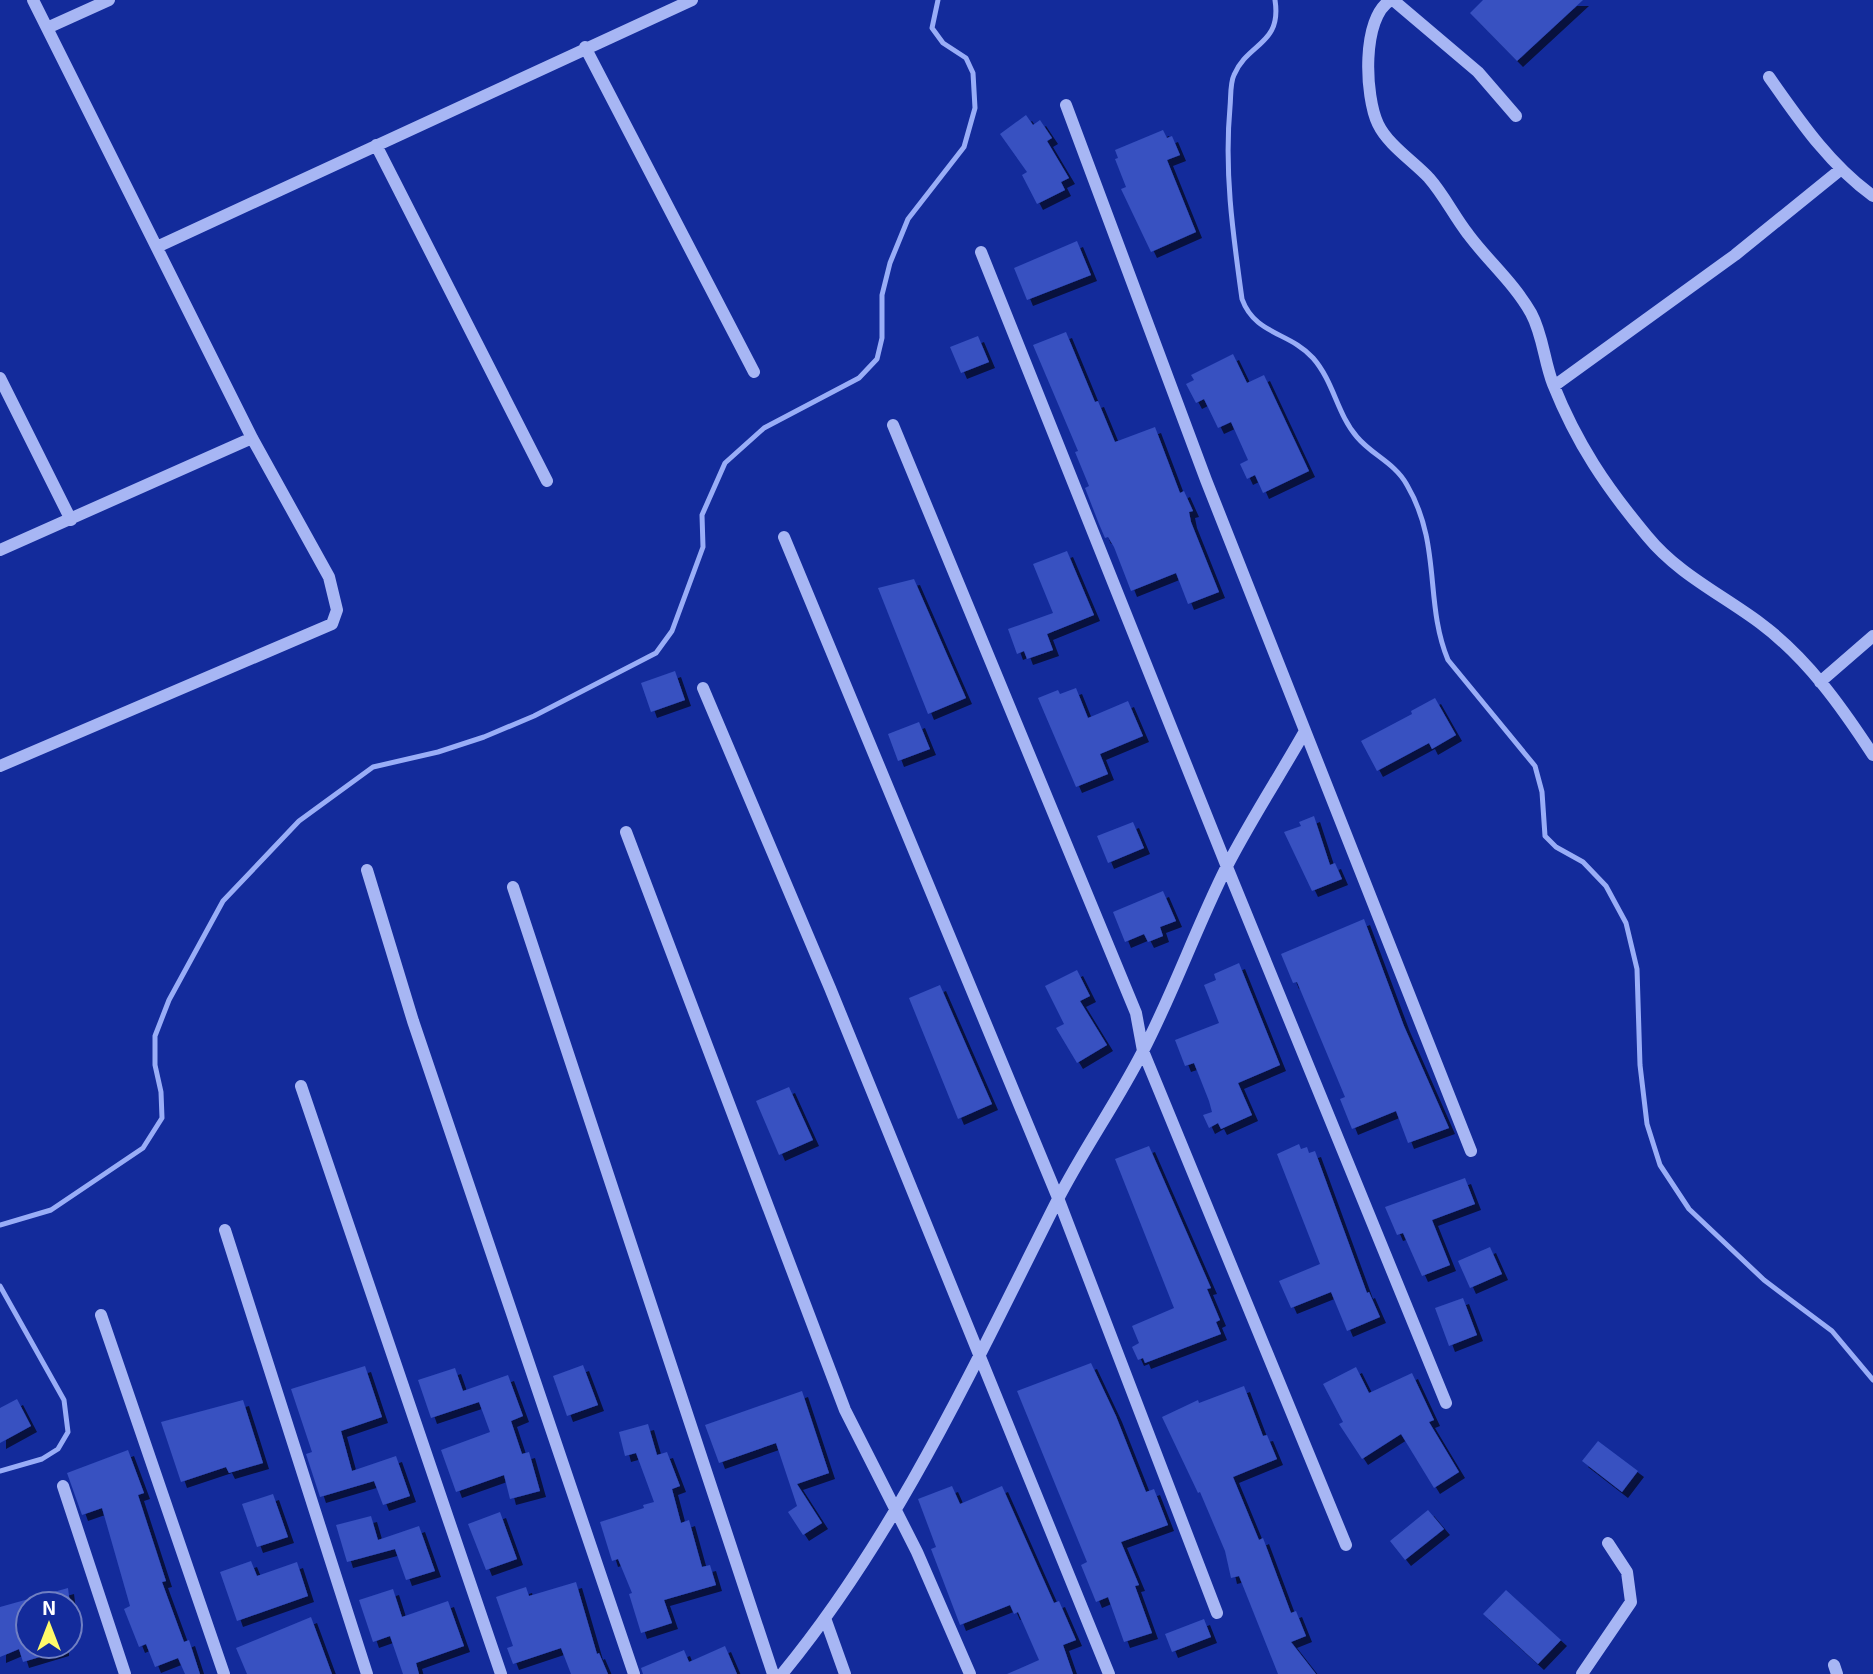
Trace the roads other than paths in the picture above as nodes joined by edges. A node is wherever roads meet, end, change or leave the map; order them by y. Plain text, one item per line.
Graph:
1 (33, 0) edge
2 (109, 0) edge
3 (692, 0) edge
4 (1392, 0) edge
5 (47, 28) junction
6 (585, 47) junction
7 (1769, 76) dead end
8 (1066, 105) dead end
9 (1516, 116) dead end
10 (376, 145) junction
11 (1840, 170) junction
12 (1873, 196) edge
13 (159, 246) junction
14 (981, 252) dead end
15 (754, 372) dead end
16 (0, 378) edge
17 (1554, 386) junction
18 (893, 425) dead end
19 (253, 438) junction
20 (547, 481) dead end
21 (71, 520) junction
22 (783, 537) dead end
23 (0, 550) edge
24 (1873, 636) edge
25 (1821, 682) junction
26 (703, 688) dead end
27 (1305, 732) junction
28 (1873, 755) edge
29 (0, 766) edge
30 (626, 832) dead end
31 (1227, 867) junction
32 (368, 870) dead end
33 (513, 887) dead end
34 (1143, 1051) junction
35 (301, 1086) dead end
36 (1471, 1151) dead end
37 (1058, 1198) junction
38 (225, 1230) dead end
39 (101, 1315) dead end
40 (979, 1359) junction
41 (1446, 1403) dead end
42 (63, 1486) dead end
43 (894, 1510) junction
44 (1608, 1543) dead end
45 (1346, 1545) dead end
46 (1217, 1613) dead end
47 (825, 1618) junction
48 (125, 1674) edge
49 (224, 1674) edge
50 (367, 1674) edge
51 (501, 1674) edge
52 (634, 1674) edge
53 (773, 1674) edge
54 (782, 1674) edge
55 (845, 1674) edge
56 (970, 1674) edge
57 (1109, 1674) edge
58 (1582, 1674) edge

1 - 5 street
2 - 5 street
3 - 6 street
4 - 9 street
4 - 17 street
5 - 13 street
6 - 10 street
6 - 15 street
7 - 11 street
8 - 27 street
10 - 13 street
10 - 20 street
11 - 12 street
11 - 17 street
13 - 19 street
14 - 31 street
16 - 21 street
17 - 25 street
18 - 34 street
19 - 21 street
19 - 29 street
21 - 23 street
22 - 37 street
24 - 25 street
25 - 28 street
26 - 40 street
27 - 31 street
27 - 36 street
30 - 43 street
31 - 34 street
31 - 41 street
32 - 52 street
33 - 53 street
34 - 37 street
34 - 45 street
35 - 51 street
37 - 40 street
37 - 46 street
38 - 50 street
39 - 49 street
40 - 43 street
40 - 57 street
42 - 48 street
43 - 47 street
43 - 56 street
44 - 58 street
47 - 54 street
47 - 55 street

